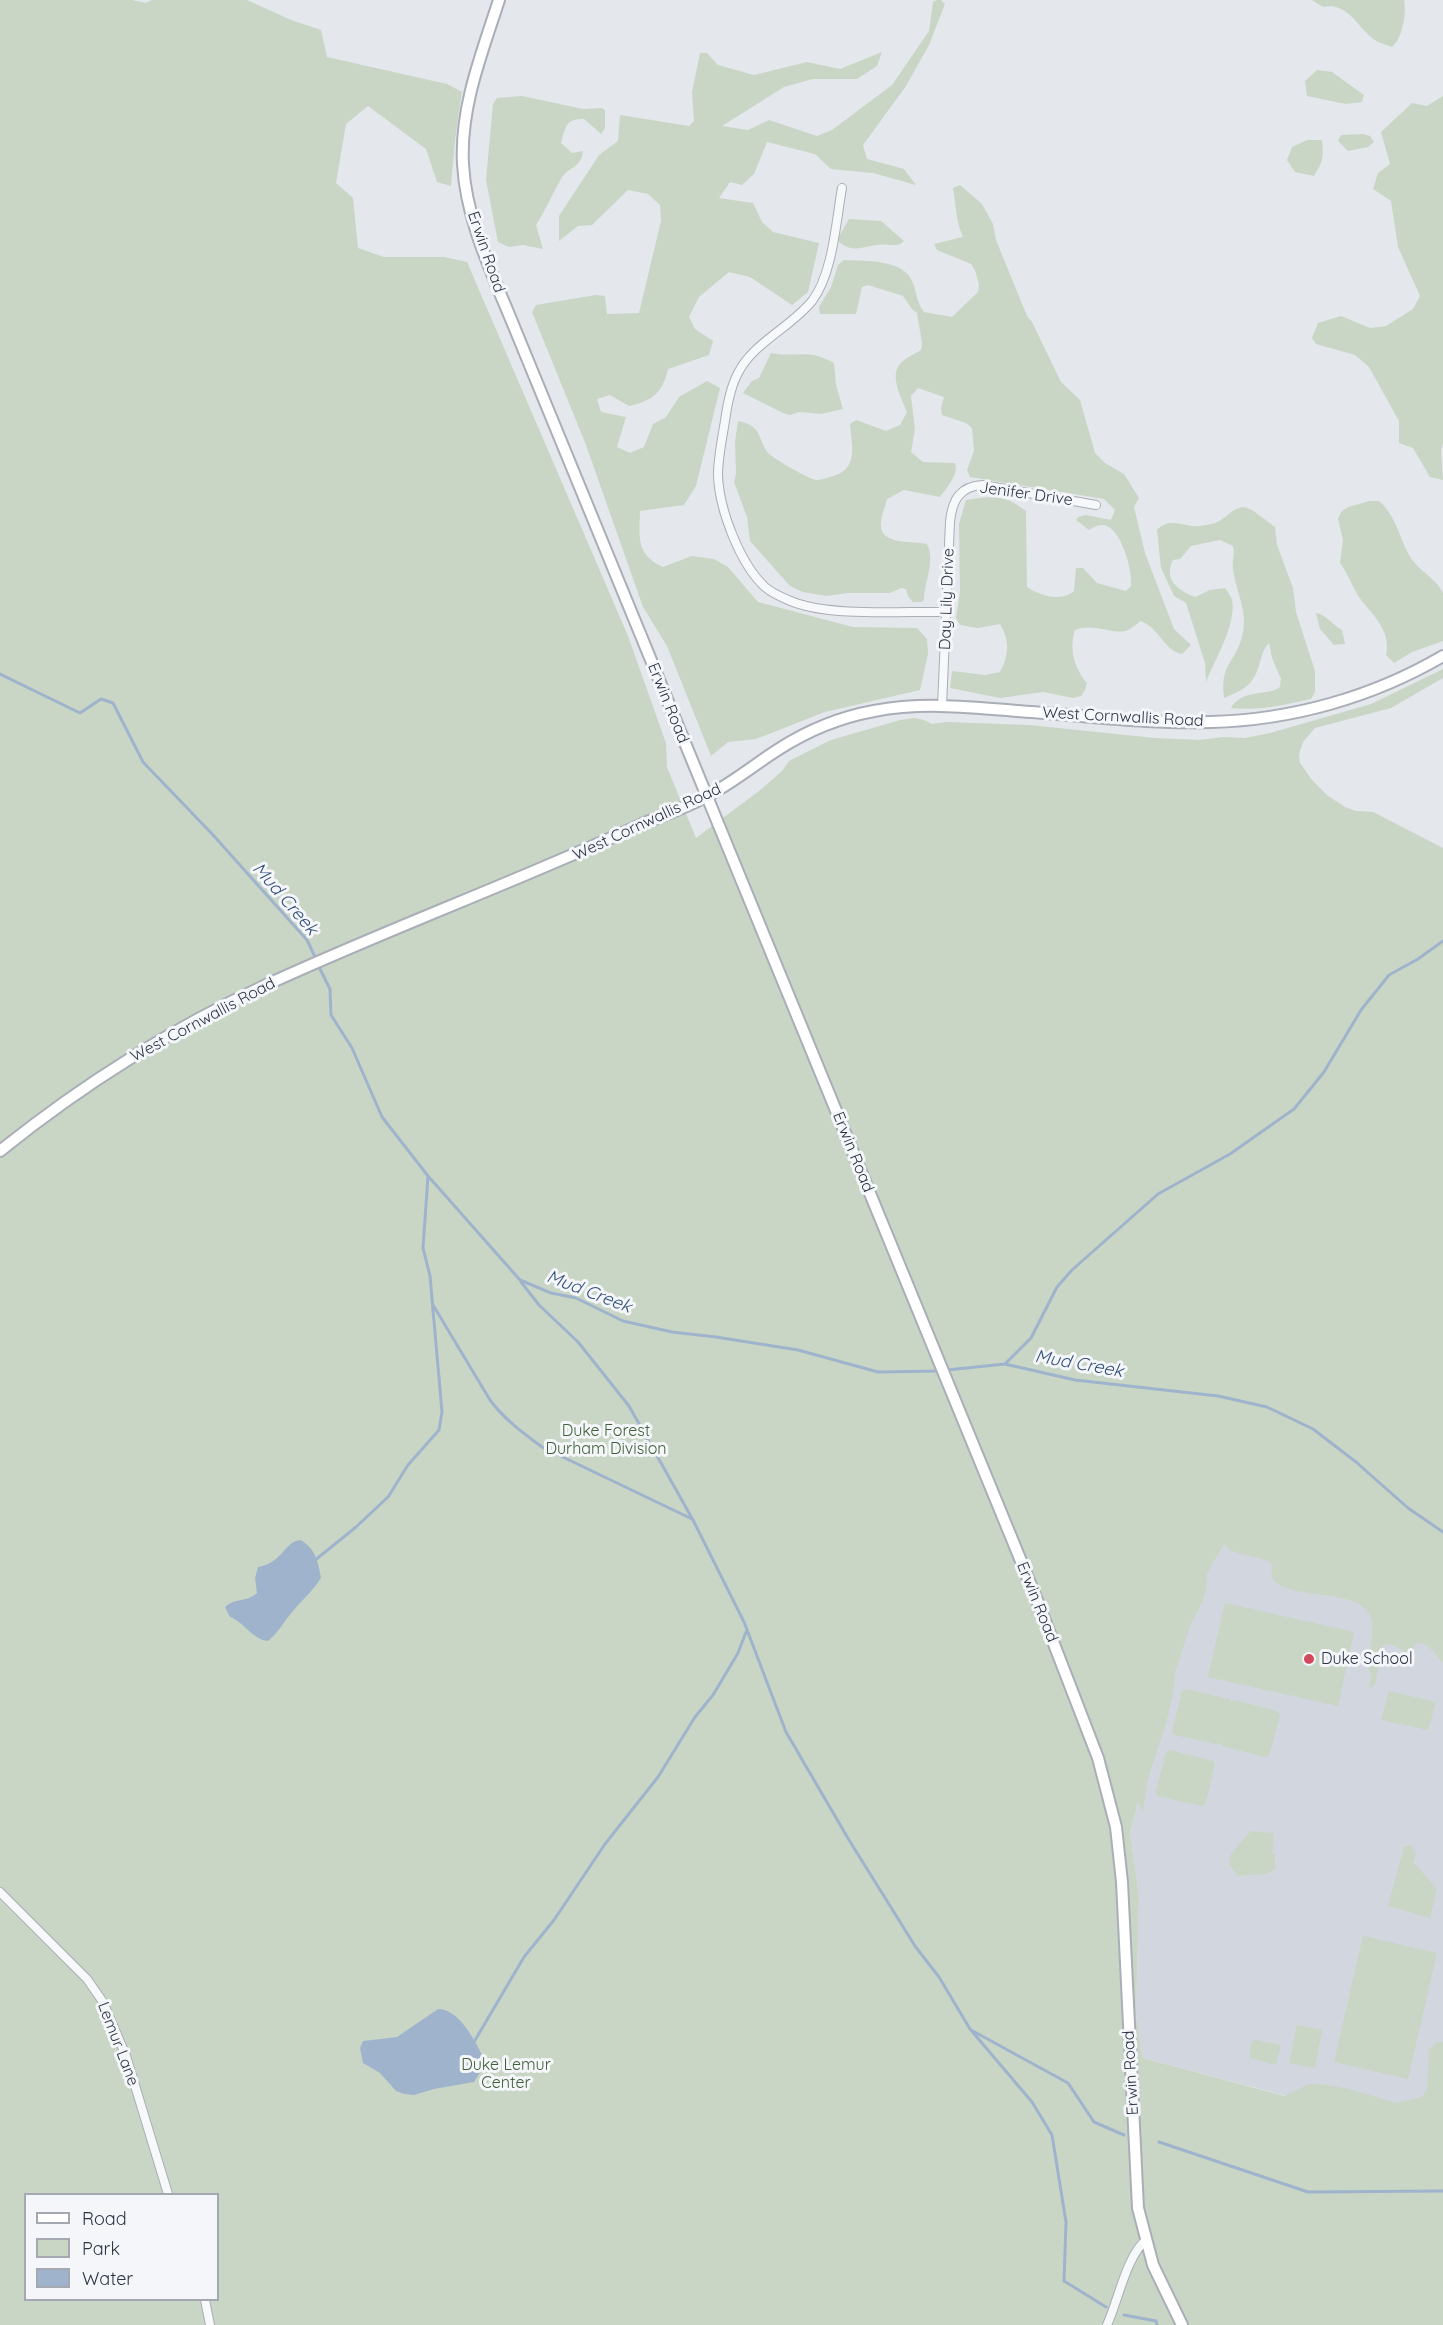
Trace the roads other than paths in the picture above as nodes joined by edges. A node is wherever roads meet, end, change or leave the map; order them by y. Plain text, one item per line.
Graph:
1 (499, 0) edge
2 (842, 188) dead end
3 (959, 495) joint
4 (1096, 505) dead end
5 (946, 612) junction
6 (1443, 656) edge
7 (942, 706) junction
8 (707, 797) junction
9 (0, 1151) edge
10 (0, 1892) edge
11 (168, 2193) edge
12 (1146, 2240) junction
13 (205, 2301) edge
14 (210, 2325) edge
15 (1107, 2325) edge
16 (1182, 2325) edge

1 - 8 main road, Erwin Road
2 - 5 street
3 - 4 street, Jenifer Drive
3 - 5 street, Day Lily Drive
5 - 7 street, Day Lily Drive
6 - 7 main road, West Cornwallis Road
7 - 8 main road, West Cornwallis Road
8 - 9 main road, West Cornwallis Road
8 - 12 main road, Erwin Road
10 - 11 street, Lemur Lane
12 - 15 street
12 - 16 main road, Erwin Road
13 - 14 street

